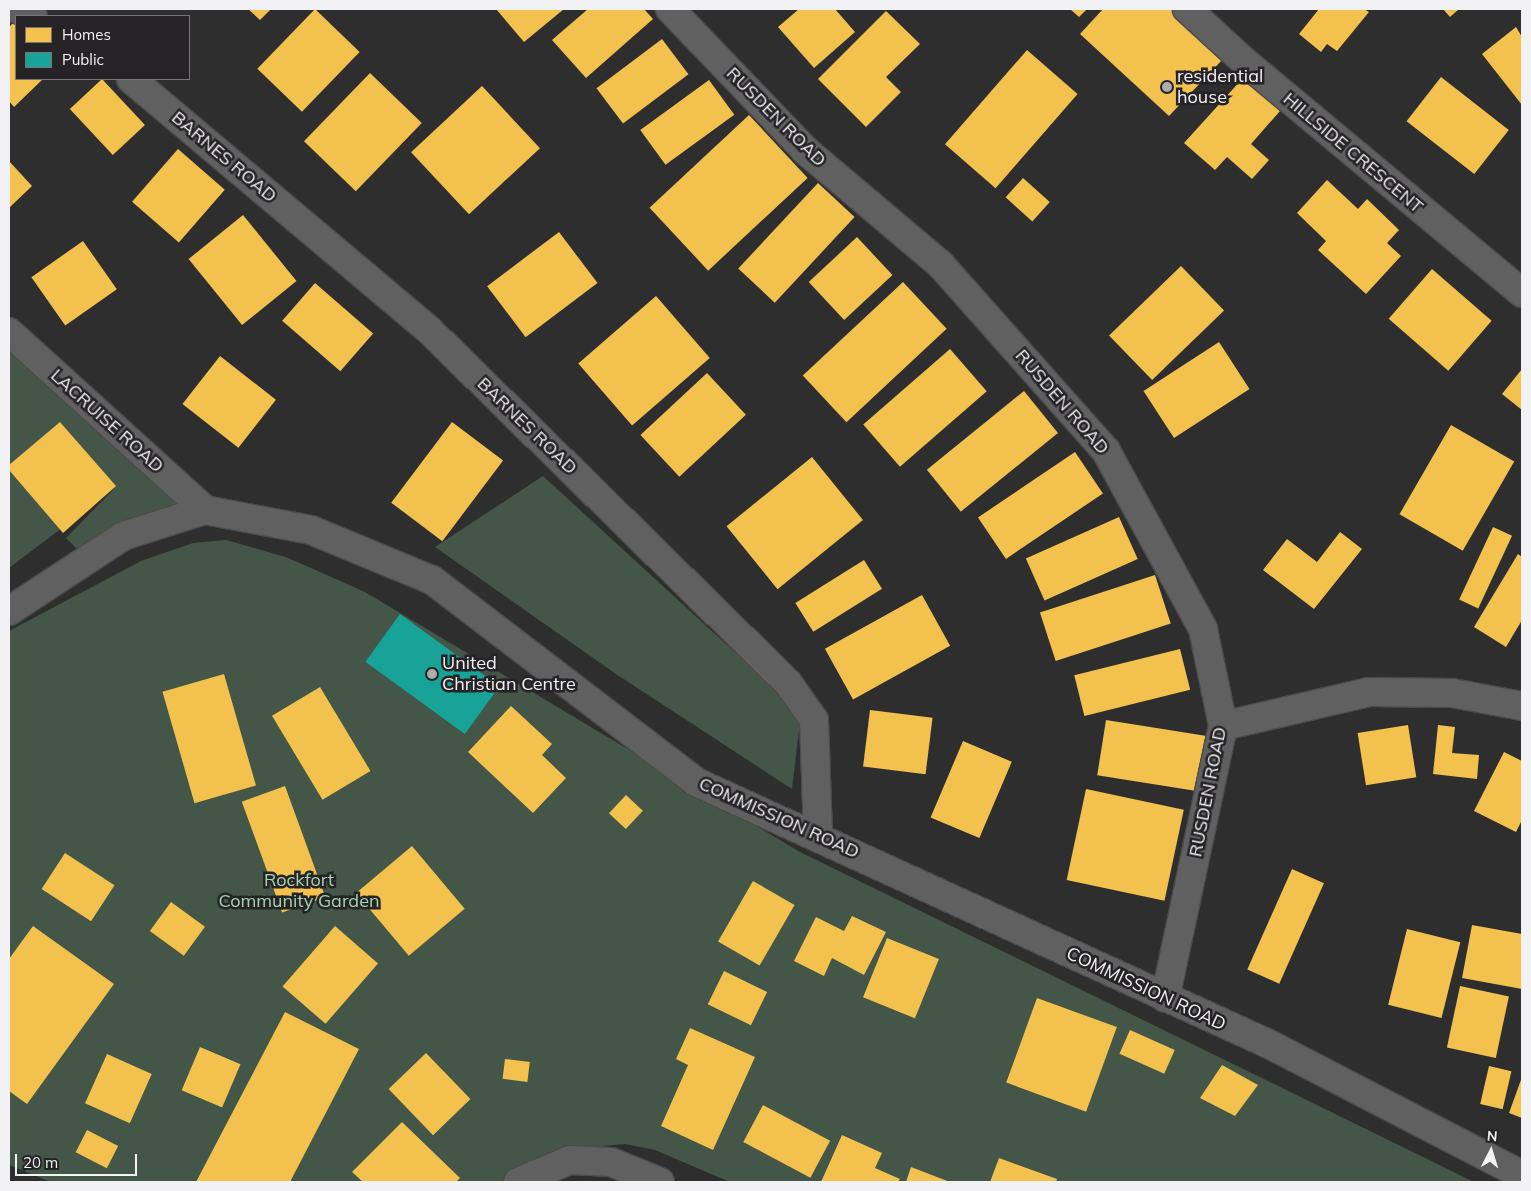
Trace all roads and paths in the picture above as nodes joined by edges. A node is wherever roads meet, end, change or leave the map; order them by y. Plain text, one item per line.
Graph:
1 (17, 9) edge
2 (670, 9) edge
3 (1187, 9) edge
4 (31, 15) edge
5 (132, 80) edge
6 (1522, 293) edge
7 (9, 332) edge
8 (205, 510) junction
9 (9, 612) edge
10 (1522, 706) edge
11 (1223, 726) junction
12 (818, 835) junction
13 (1165, 998) junction
14 (1522, 1175) edge
15 (518, 1182) edge
16 (660, 1182) edge

1 - 4 street
2 - 11 street, RUSDEN ROAD
3 - 6 street, HILLSIDE CRESCENT
5 - 12 street, BARNES ROAD
7 - 8 street, LACRUISE ROAD
8 - 9 street, COMMISSION ROAD
8 - 12 street, COMMISSION ROAD
10 - 11 street
11 - 13 street, RUSDEN ROAD
12 - 13 street, COMMISSION ROAD
13 - 14 street, COMMISSION ROAD
15 - 16 street

